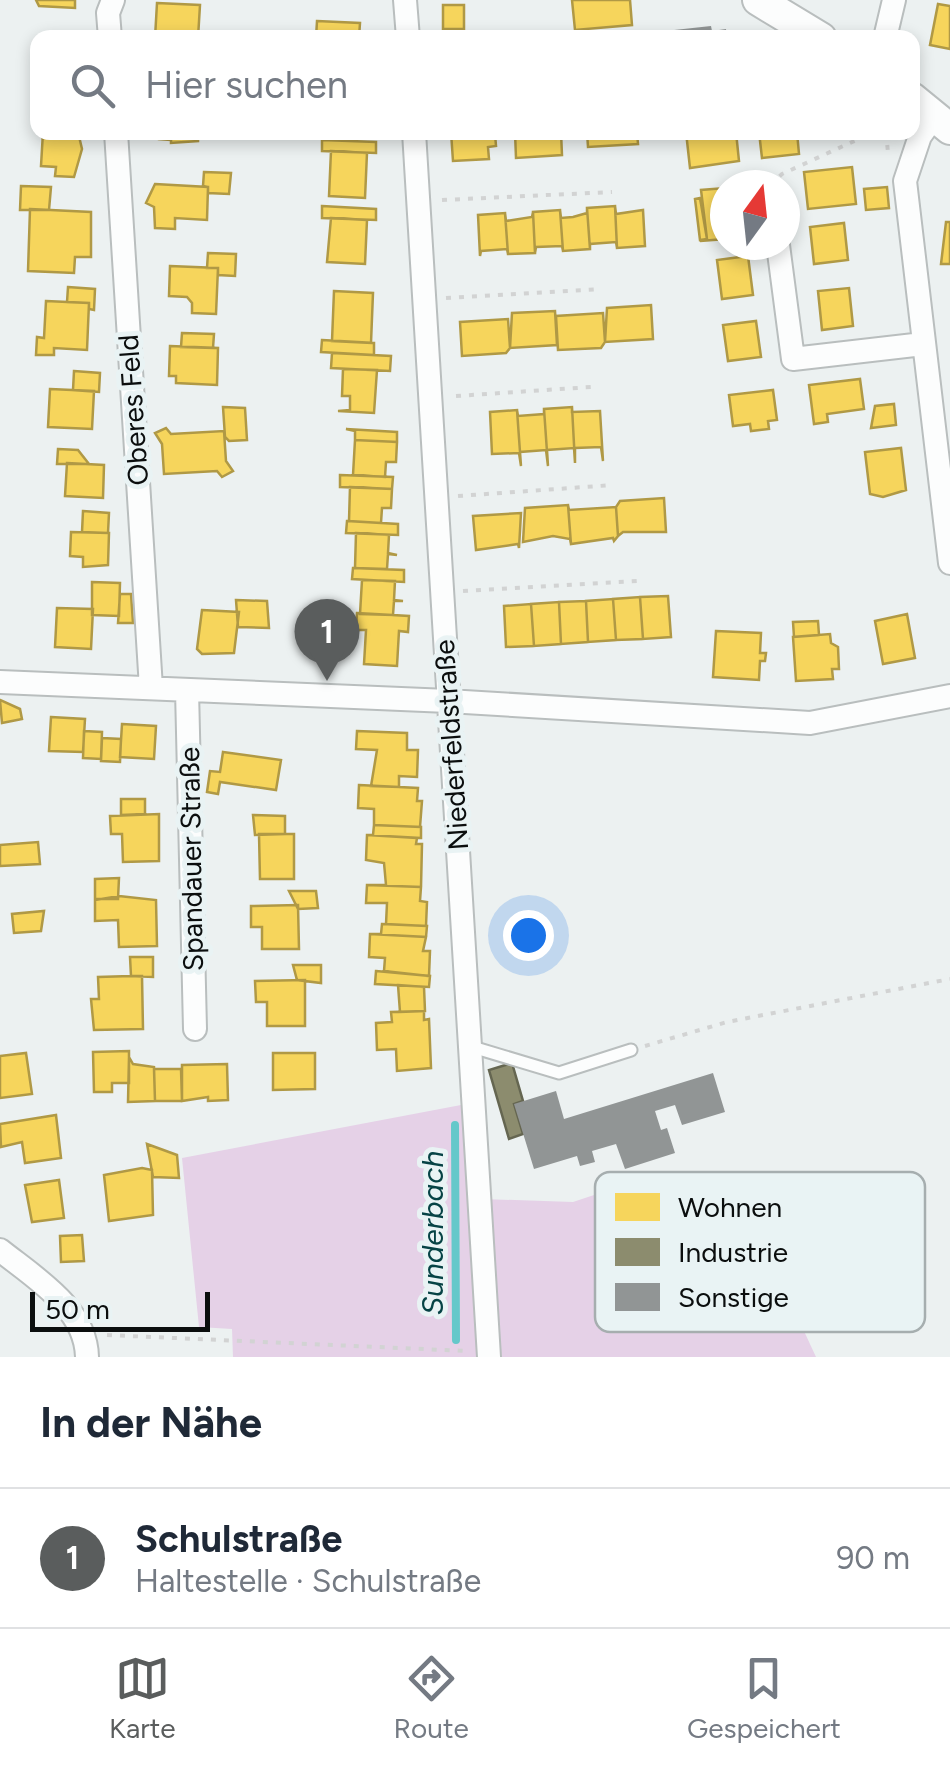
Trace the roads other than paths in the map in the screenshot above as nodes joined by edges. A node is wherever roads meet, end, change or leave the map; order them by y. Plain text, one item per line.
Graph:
1 (113, 0) edge
2 (406, 0) edge
3 (758, 0) edge
4 (894, 0) edge
5 (111, 30) edge
6 (408, 30) edge
7 (808, 30) edge
8 (888, 30) edge
9 (932, 114) edge
10 (920, 136) edge
11 (116, 140) edge
12 (414, 140) edge
13 (919, 140) edge
14 (780, 260) edge
15 (923, 344) junction
16 (950, 562) edge
17 (0, 682) edge
18 (150, 688) junction
19 (187, 690) junction
20 (950, 696) edge
21 (448, 702) junction
22 (195, 1028) dead end
23 (469, 1046) junction
24 (631, 1050) road end
25 (0, 1250) edge
26 (87, 1345) edge
27 (488, 1354) edge

1 - 5 street
2 - 6 street
3 - 7 main road
4 - 8 street
9 - 10 street
11 - 18 street, Oberes Feld
12 - 21 street, Niederfeldstraße
13 - 15 street
14 - 15 street
15 - 16 street
17 - 18 street
18 - 19 street
19 - 21 street
19 - 22 street, Spandauer Straße
20 - 21 street
21 - 23 street, Niederfeldstraße
23 - 24 lane
23 - 27 street, Niederfeldstraße
25 - 26 street

